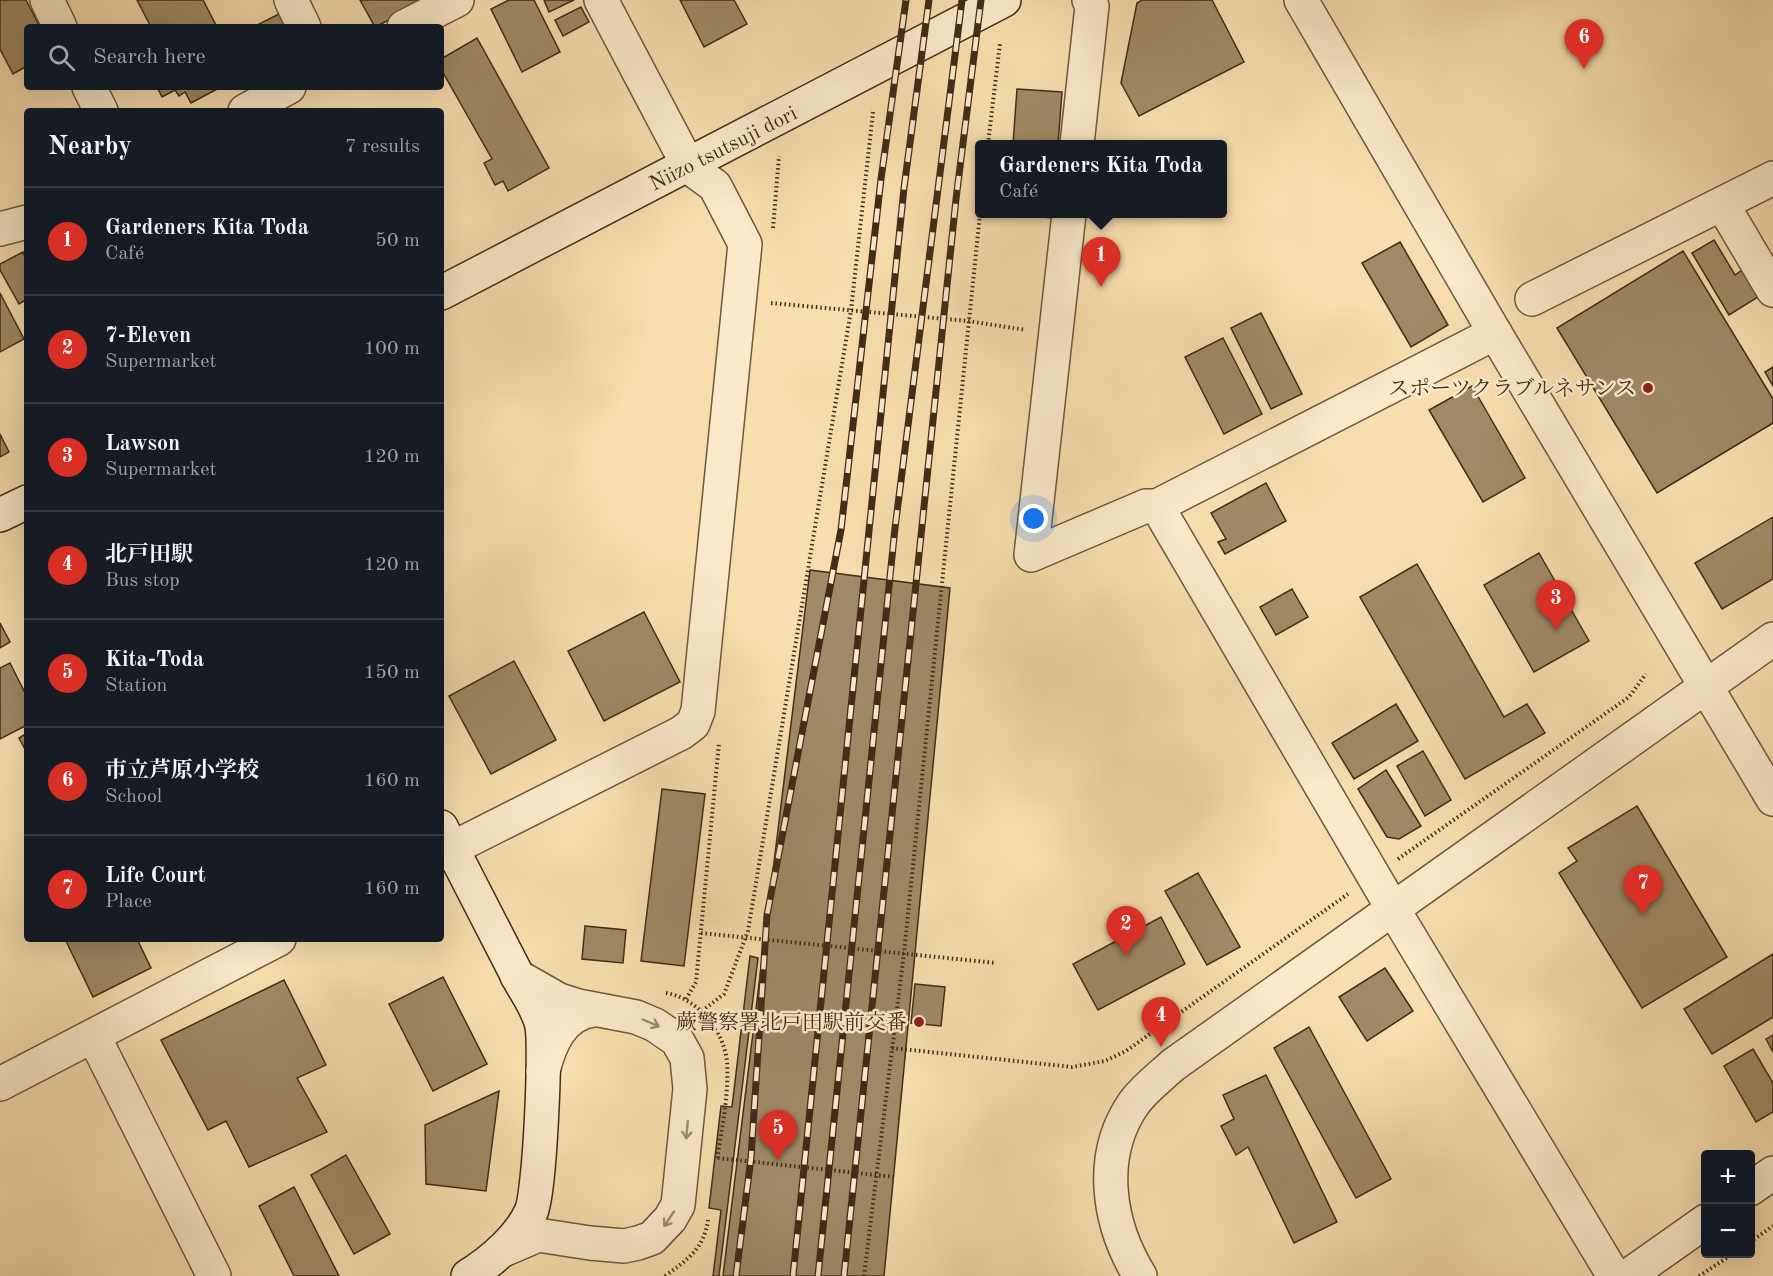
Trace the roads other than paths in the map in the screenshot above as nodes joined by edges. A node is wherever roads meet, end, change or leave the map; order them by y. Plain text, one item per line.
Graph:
1 (47, 0) edge
2 (291, 0) edge
3 (457, 0) edge
4 (601, 0) edge
5 (1004, 0) edge
6 (1089, 0) edge
7 (1301, 0) edge
8 (59, 24) edge
9 (303, 24) edge
10 (410, 24) edge
11 (90, 90) edge
12 (284, 90) edge
13 (100, 108) edge
14 (250, 108) edge
15 (1077, 140) edge
16 (689, 167) junction
17 (1773, 178) edge
18 (1722, 204) junction
19 (1068, 218) edge
20 (24, 223) edge
21 (0, 229) edge
22 (1773, 290) edge
23 (444, 291) edge
24 (1532, 299) dead end
25 (1495, 333) junction
26 (24, 503) edge
27 (1157, 506) junction
28 (0, 515) edge
29 (1773, 639) edge
30 (1705, 688) junction
31 (1773, 799) edge
32 (445, 843) edge
33 (1393, 909) junction
34 (273, 942) edge
35 (517, 976) junction
36 (594, 1010) junction
37 (94, 1037) junction
38 (543, 1071) junction
39 (0, 1084) edge
40 (1773, 1173) edge
41 (1755, 1186) edge
42 (1701, 1225) edge
43 (501, 1251) junction
44 (214, 1276) edge
45 (468, 1276) edge
46 (1140, 1276) edge
47 (1614, 1276) edge
48 (1628, 1276) edge

1 - 8 street
2 - 9 street
3 - 10 street
4 - 16 street
5 - 16 street, Niizo tsutsuji dori
6 - 15 street
7 - 25 street
11 - 13 street
12 - 14 street
16 - 23 street, Niizo tsutsuji dori
16 - 32 street
17 - 18 street
18 - 22 street
18 - 24 street
19 - 27 street
20 - 21 street
25 - 27 street
25 - 30 street
26 - 28 street
27 - 33 street
29 - 30 street
30 - 31 street
30 - 33 street
32 - 35 street
33 - 46 street
33 - 47 street
34 - 37 street
35 - 36 street
35 - 38 street
36 - 38 street
36 -> 43 street
37 - 39 street
37 - 44 street
38 - 43 street
40 - 41 street
42 - 48 street
43 - 45 street

